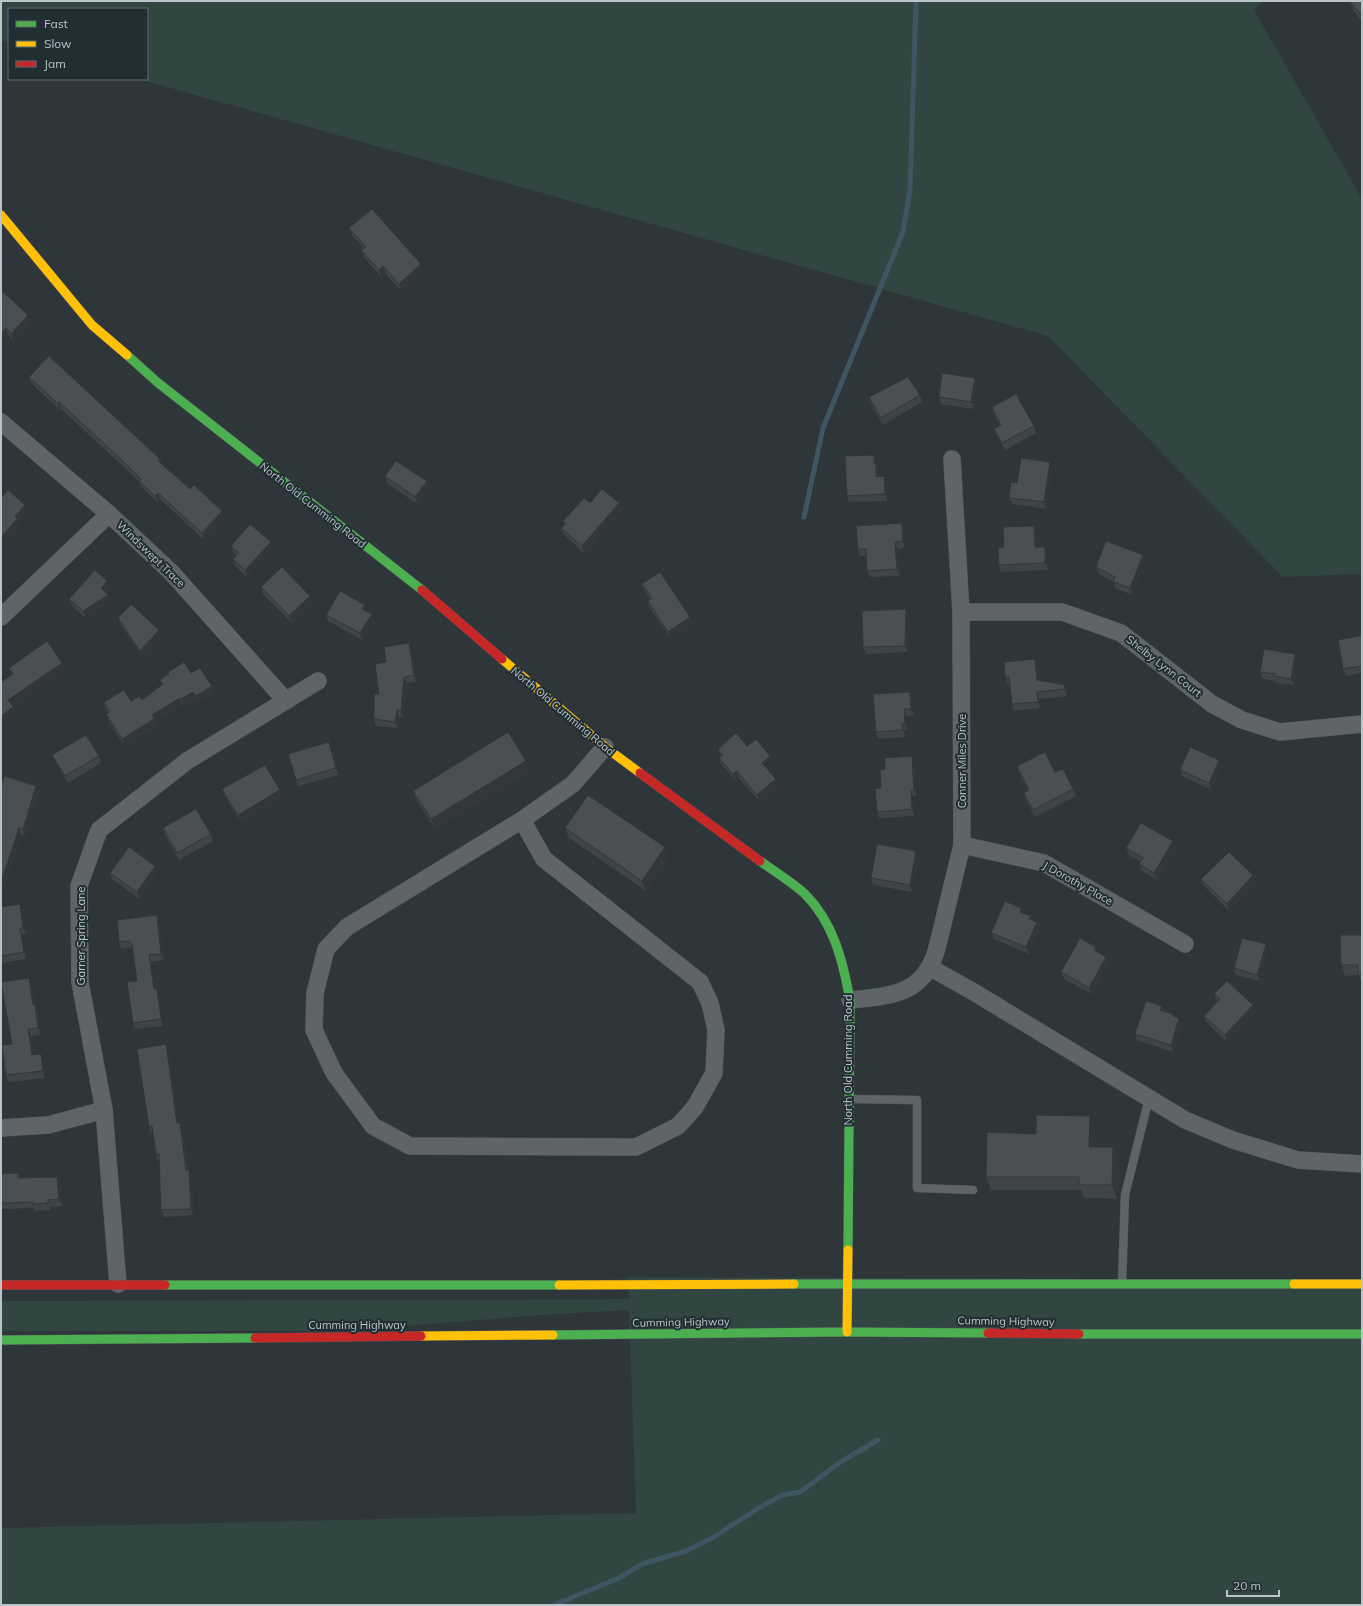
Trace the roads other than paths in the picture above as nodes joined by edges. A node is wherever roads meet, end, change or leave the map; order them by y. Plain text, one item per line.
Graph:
1 (1, 215) edge
2 (1, 422) edge
3 (952, 459) dead end
4 (109, 514) junction
5 (962, 612) junction
6 (1, 617) edge
7 (318, 681) dead end
8 (286, 701) junction
9 (1362, 724) edge
10 (605, 747) junction
11 (522, 820) junction
12 (962, 845) junction
13 (1185, 944) dead end
14 (931, 968) junction
15 (850, 1000) junction
16 (1149, 1098) junction
17 (849, 1099) junction
18 (104, 1110) junction
19 (1, 1128) edge
20 (1362, 1164) edge
21 (973, 1190) dead end
22 (118, 1284) junction
23 (1362, 1284) edge
24 (1, 1285) edge
25 (847, 1285) junction
26 (1122, 1285) junction
27 (847, 1332) junction
28 (1362, 1334) edge
29 (1, 1340) edge

1 - 10 main road, North Old Cumming Road
2 - 4 street, Windswept Trace
3 - 5 street, Conner Miles Drive
4 - 6 street
4 - 8 street, Windswept Trace
5 - 9 street, Shelby Lynn Court
5 - 12 street, Conner Miles Drive
7 - 8 street, Garner Spring Lane
8 - 18 street, Garner Spring Lane
10 - 11 street
10 - 15 main road, North Old Cumming Road
11 - 11 street
12 - 13 street, J Dorothy Place
12 - 14 street, Conner Miles Drive
14 - 15 street, Conner Miles Drive
14 - 16 street
15 - 17 main road, North Old Cumming Road
16 - 20 street
16 - 26 lane
17 - 21 lane
17 - 25 main road, North Old Cumming Road
18 - 19 street
18 - 22 street, Garner Spring Lane
22 - 24 main road
22 - 25 main road
23 - 26 main road
25 - 26 main road
25 - 27 main road, North Old Cumming Road
27 - 28 main road, Cumming Highway
27 - 29 main road, Cumming Highway

